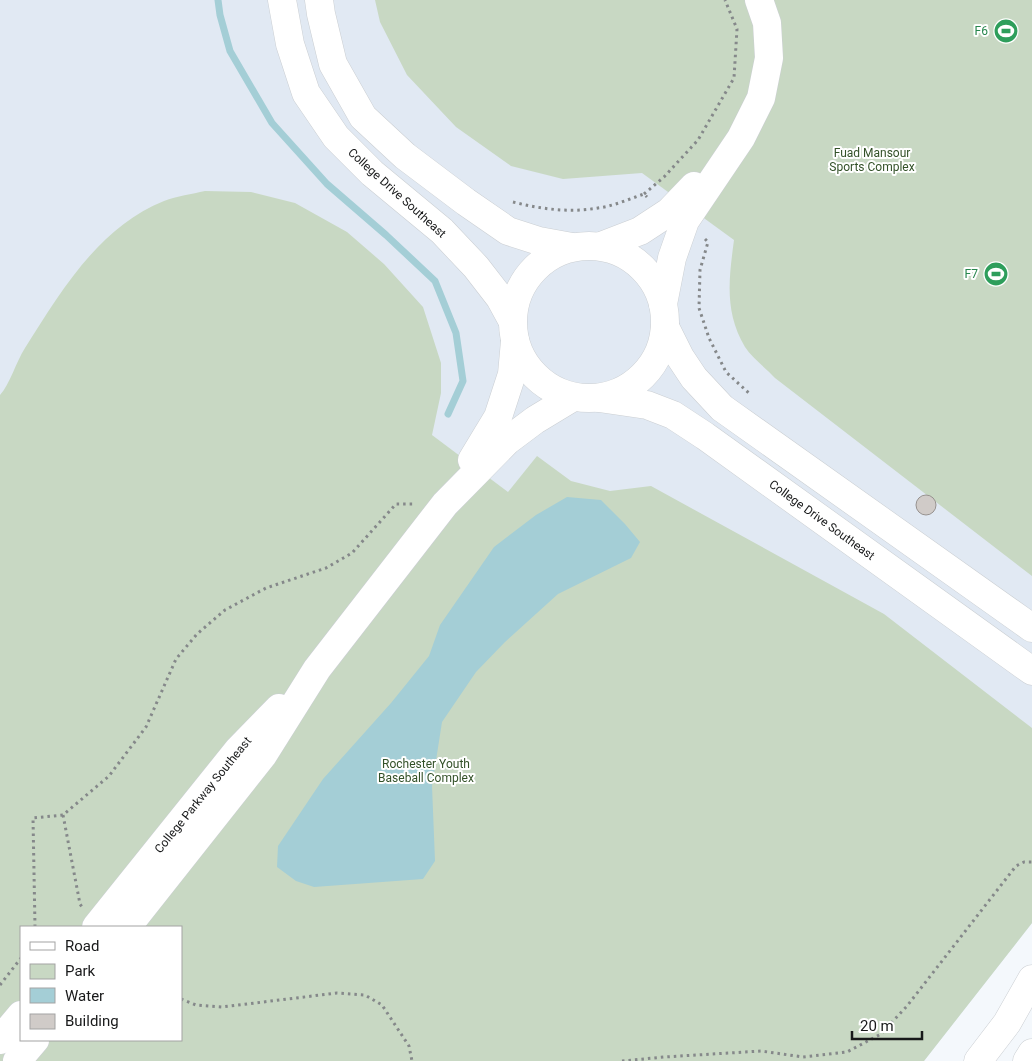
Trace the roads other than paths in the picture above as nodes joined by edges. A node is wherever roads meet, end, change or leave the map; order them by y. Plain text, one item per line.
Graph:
1 (282, 0) edge
2 (319, 0) edge
3 (759, 0) edge
4 (677, 217) junction
5 (601, 246) junction
6 (572, 247) junction
7 (664, 315) junction
8 (513, 330) junction
9 (586, 398) junction
10 (445, 504) junction
11 (1032, 628) edge
12 (317, 669) junction
13 (1032, 671) edge
14 (97, 926) edge
15 (128, 926) edge
16 (1032, 979) edge
17 (20, 1016) edge
18 (0, 1040) edge
19 (34, 1041) edge
20 (1032, 1052) edge
21 (17, 1061) edge
22 (978, 1061) edge
23 (1027, 1061) edge

1 - 8 street, College Drive Southeast
2 - 6 street
3 - 4 street
4 - 5 street
4 - 7 street
5 - 6 street
5 - 7 street
6 - 8 street
7 - 9 street
7 - 11 street
8 - 9 street
8 - 10 street, College Parkway Southeast
9 - 10 street, College Parkway Southeast
9 - 13 street, College Drive Southeast
10 - 12 street, College Parkway Southeast
12 - 14 street, College Parkway Southeast
12 - 15 street, College Parkway Southeast
16 - 22 street
17 - 18 street
19 - 21 street
20 - 23 street

